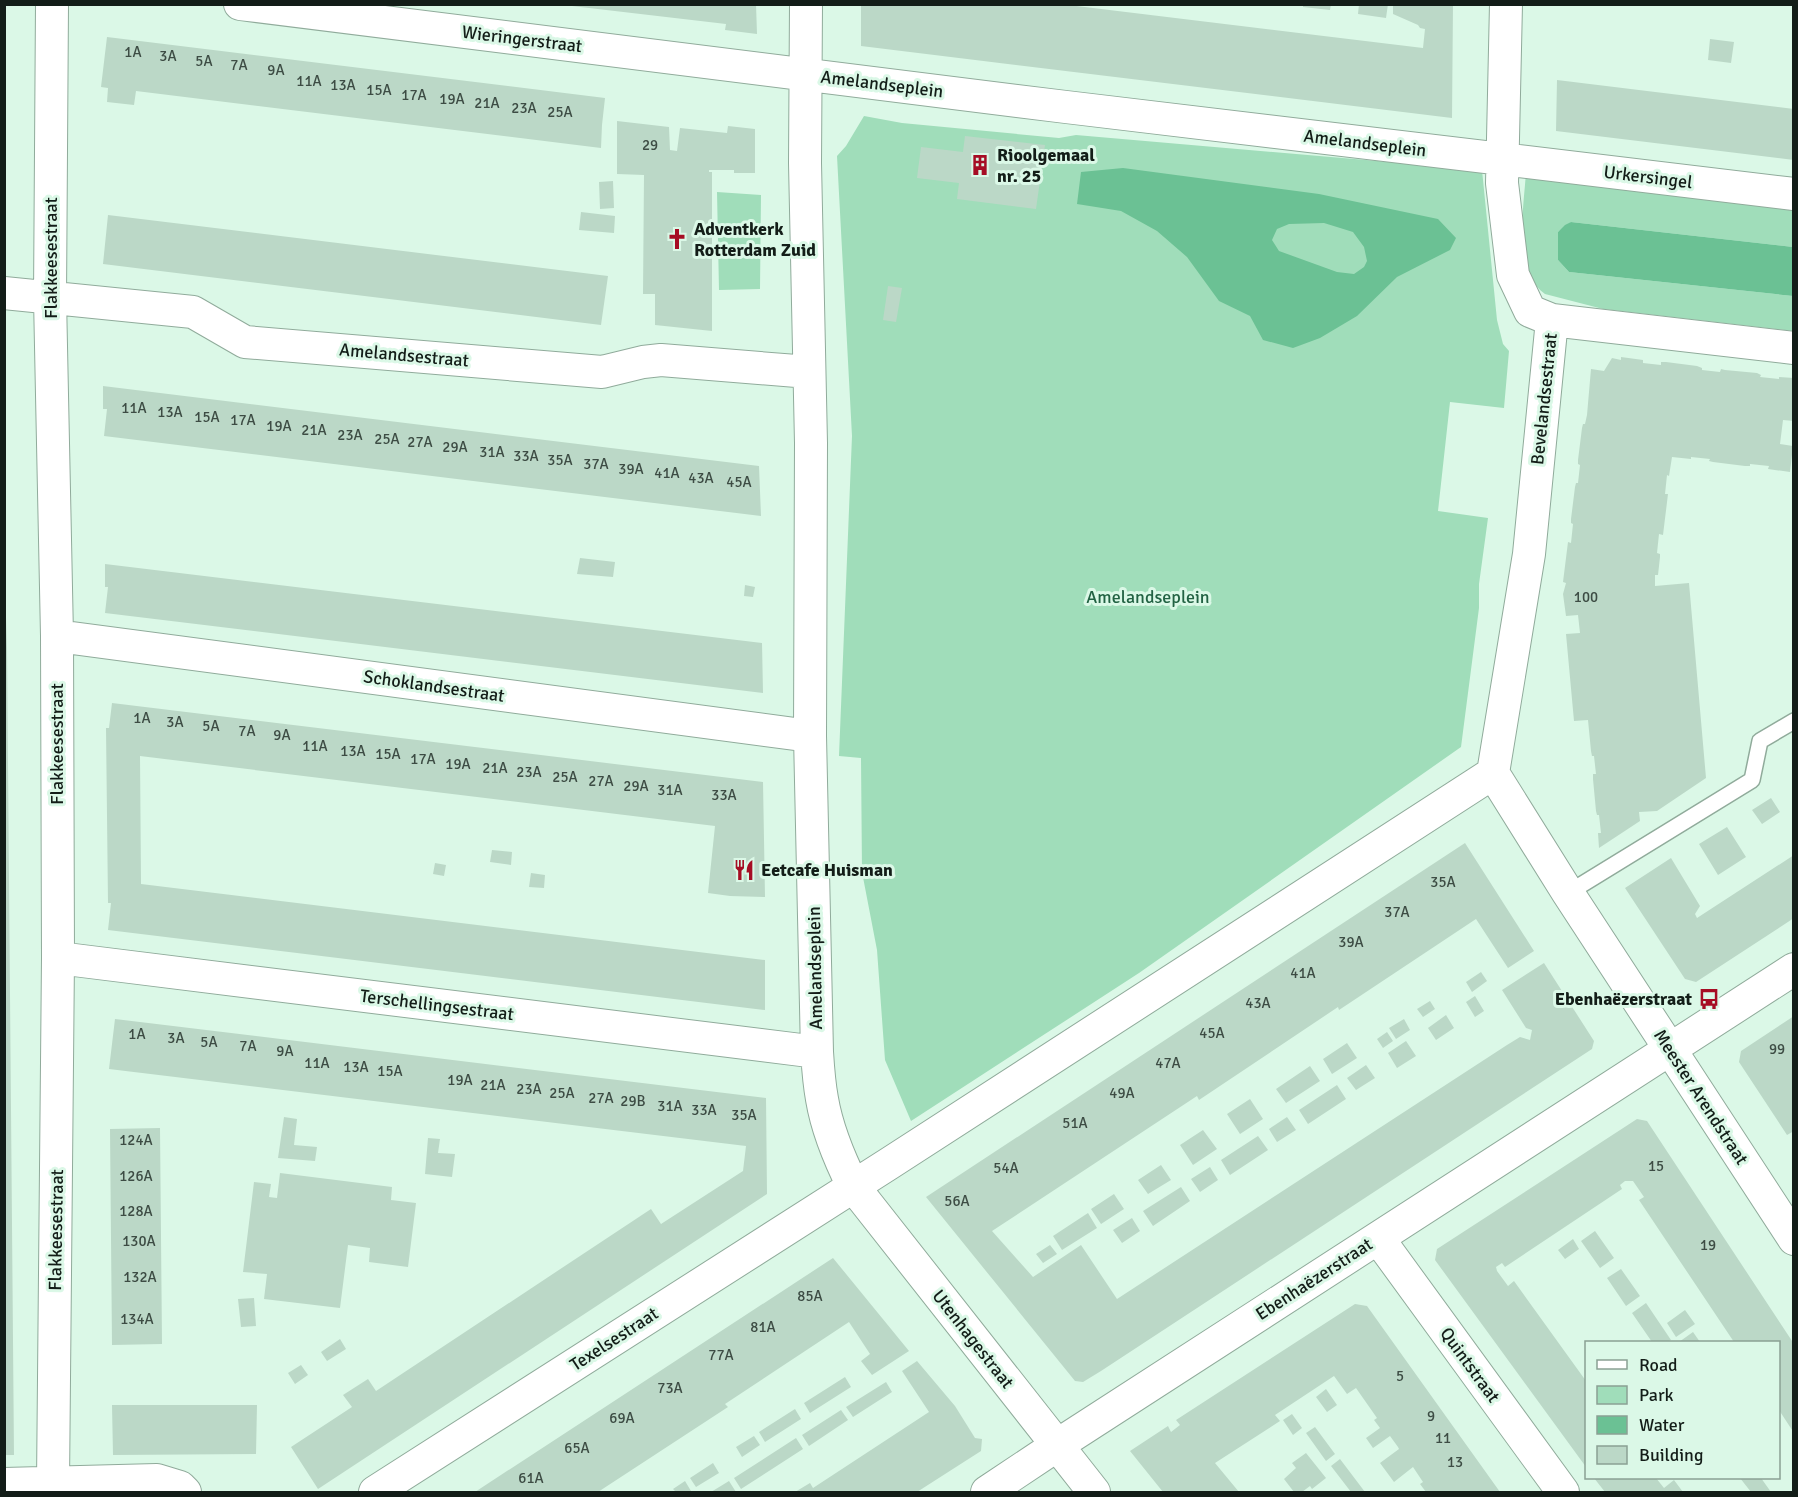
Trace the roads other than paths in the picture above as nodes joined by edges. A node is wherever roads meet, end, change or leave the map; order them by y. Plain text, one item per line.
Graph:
1 (52, 4) edge
2 (240, 4) edge
3 (806, 4) edge
4 (1506, 4) edge
5 (805, 74) junction
6 (1503, 160) junction
7 (1794, 194) edge
8 (4, 293) edge
9 (50, 298) junction
10 (1552, 320) junction
11 (1794, 348) edge
12 (809, 372) junction
13 (57, 636) junction
14 (1794, 721) edge
15 (810, 736) junction
16 (1493, 773) junction
17 (1568, 893) junction
18 (58, 958) junction
19 (1794, 969) edge
20 (1670, 1050) junction
21 (817, 1052) junction
22 (853, 1186) junction
23 (1378, 1238) junction
24 (1794, 1239) edge
25 (1056, 1446) junction
26 (53, 1483) junction
27 (4, 1484) edge
28 (185, 1492) edge
29 (375, 1492) edge
30 (987, 1492) edge
31 (1094, 1492) edge
32 (1563, 1492) edge

1 - 9 street, Flakkeesestraat
2 - 5 street, Wieringerstraat
3 - 5 street
4 - 6 street, Bevelandsestraat
5 - 6 street, Amelandseplein
5 - 12 street, Amelandseplein
6 - 7 street, Urkersingel
6 - 10 street, Bevelandsestraat
8 - 9 street, Amelandsestraat
9 - 12 street, Amelandsestraat
9 - 13 street, Flakkeesestraat
10 - 11 street
10 - 16 street, Bevelandsestraat
12 - 15 street, Amelandseplein
13 - 15 street, Schoklandsestraat
13 - 18 street, Flakkeesestraat
14 - 17 lane
15 - 21 street, Amelandseplein
16 - 17 street, Meester Arendstraat
16 - 22 street
17 - 20 street, Meester Arendstraat
18 - 21 street, Terschellingsestraat
18 - 26 street, Flakkeesestraat
19 - 20 street, Ebenhaëzerstraat
20 - 23 street, Ebenhaëzerstraat
20 - 24 street, Meester Arendstraat
21 - 22 street, Amelandseplein
22 - 25 street, Utenhagestraat
22 - 29 street, Texelsestraat
23 - 25 street, Ebenhaëzerstraat
23 - 32 street, Quintstraat
25 - 30 street, Ebenhaëzerstraat
25 - 31 street, Utenhagestraat
26 - 27 street
26 - 28 street

